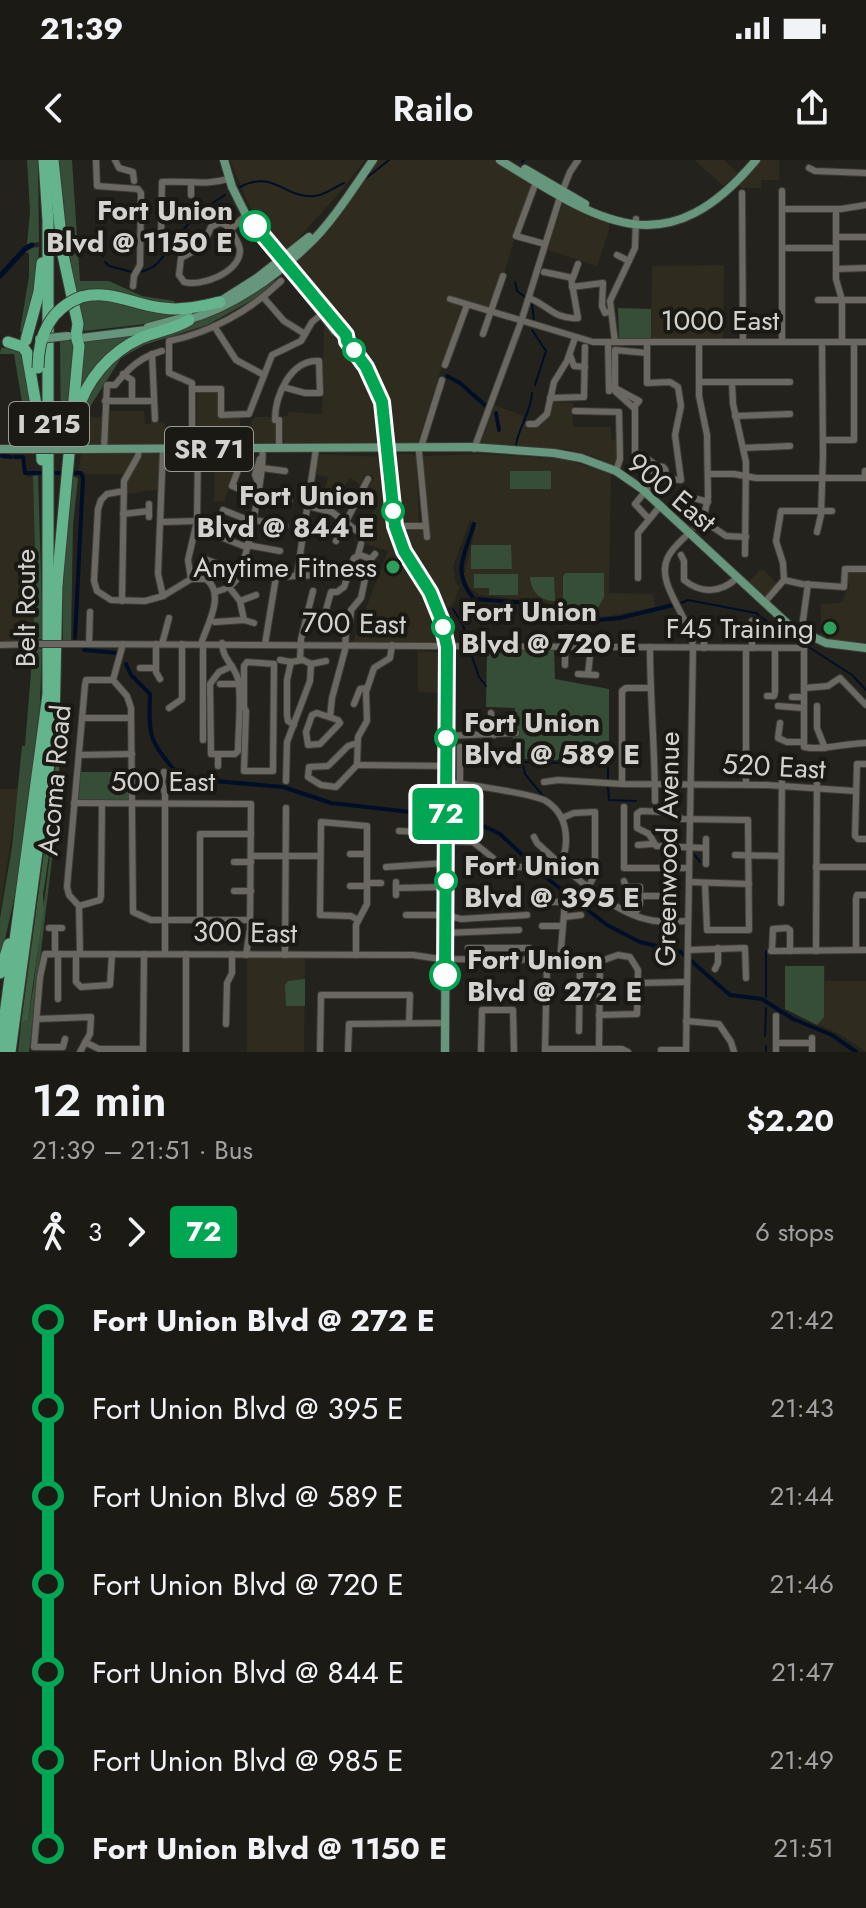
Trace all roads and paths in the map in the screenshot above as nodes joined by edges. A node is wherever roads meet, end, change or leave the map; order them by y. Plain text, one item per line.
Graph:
1 (44, 160) edge
2 (52, 160) edge
3 (96, 160) edge
4 (115, 160) edge
5 (224, 160) edge
6 (366, 160) edge
7 (373, 160) edge
8 (500, 160) edge
9 (510, 160) edge
10 (578, 160) edge
11 (749, 160) edge
12 (756, 160) edge
13 (844, 160) edge
14 (809, 168) dead end
15 (844, 171) junction
16 (866, 173) edge
17 (46, 179) junction
18 (228, 179) junction
19 (134, 181) dead end
20 (191, 182) junction
21 (536, 182) junction
22 (782, 191) dead end
23 (742, 193) dead end
24 (191, 195) dead end
25 (561, 195) junction
26 (866, 205) edge
27 (782, 209) junction
28 (836, 209) junction
29 (246, 215) junction
30 (636, 222) junction
31 (228, 228) junction
32 (836, 237) junction
33 (866, 237) edge
34 (161, 238) dead end
35 (545, 244) junction
36 (271, 246) junction
37 (782, 248) junction
38 (836, 248) junction
39 (294, 249) junction
40 (617, 255) dead end
41 (284, 261) junction
42 (629, 261) junction
43 (578, 264) dead end
44 (866, 268) edge
45 (836, 269) junction
46 (544, 272) dead end
47 (270, 275) junction
48 (503, 276) dead end
49 (571, 278) junction
50 (281, 281) dead end
51 (296, 282) junction
52 (133, 286) dead end
53 (572, 287) junction
54 (264, 298) junction
55 (529, 298) junction
56 (450, 299) dead end
57 (818, 300) dead end
58 (842, 300) junction
59 (866, 300) edge
60 (220, 302) junction
61 (467, 305) junction
62 (611, 311) junction
63 (491, 313) junction
64 (322, 314) junction
65 (189, 320) junction
66 (521, 322) junction
67 (214, 326) junction
68 (305, 334) junction
69 (483, 334) dead end
70 (72, 336) junction
71 (575, 338) junction
72 (32, 340) junction
73 (347, 341) junction
74 (4, 342) edge
75 (612, 342) junction
76 (647, 342) junction
77 (699, 342) junction
78 (743, 342) junction
79 (782, 342) junction
80 (822, 342) junction
81 (842, 342) junction
82 (854, 342) junction
83 (866, 342) edge
84 (585, 347) dead end
85 (162, 351) dead end
86 (647, 353) junction
87 (152, 354) junction
88 (570, 355) junction
89 (445, 365) dead end
90 (585, 367) junction
91 (123, 374) junction
92 (264, 375) junction
93 (442, 380) dead end
94 (699, 382) junction
95 (732, 382) junction
96 (790, 382) dead end
97 (283, 387) junction
98 (192, 389) junction
99 (612, 389) junction
100 (550, 398) junction
101 (105, 401) junction
102 (132, 401) junction
103 (154, 401) junction
104 (575, 411) dead end
105 (790, 414) dead end
106 (735, 416) junction
107 (155, 419) dead end
108 (529, 424) dead end
109 (41, 434) junction
110 (823, 440) junction
111 (790, 446) dead end
112 (743, 448) junction
113 (0, 449) edge
114 (104, 449) junction
115 (139, 449) junction
116 (163, 449) junction
117 (195, 449) junction
118 (262, 449) junction
119 (279, 449) junction
120 (316, 449) junction
121 (388, 449) junction
122 (474, 449) junction
123 (420, 450) junction
124 (243, 457) dead end
125 (69, 461) junction
126 (261, 467) junction
127 (285, 471) dead end
128 (616, 471) junction
129 (865, 471) edge
130 (660, 472) junction
131 (708, 474) junction
132 (746, 476) junction
133 (821, 478) junction
134 (368, 479) dead end
135 (644, 490) junction
136 (124, 491) junction
137 (257, 495) junction
138 (683, 495) dead end
139 (289, 501) dead end
140 (708, 502) junction
141 (661, 505) junction
142 (308, 506) junction
143 (223, 510) dead end
144 (149, 511) dead end
145 (821, 511) junction
146 (832, 511) dead end
147 (123, 514) junction
148 (649, 519) junction
149 (701, 519) junction
150 (197, 521) junction
151 (253, 521) junction
152 (161, 522) junction
153 (346, 523) junction
154 (285, 526) dead end
155 (395, 526) junction
156 (424, 526) junction
157 (692, 530) junction
158 (357, 531) dead end
159 (817, 532) dead end
160 (213, 534) dead end
161 (152, 535) dead end
162 (160, 535) junction
163 (427, 537) dead end
164 (746, 537) junction
165 (336, 541) dead end
166 (361, 544) dead end
167 (246, 546) junction
168 (280, 551) dead end
169 (745, 554) dead end
170 (358, 555) junction
171 (681, 555) dead end
172 (205, 559) dead end
173 (866, 569) edge
174 (325, 571) dead end
175 (240, 572) junction
176 (297, 575) junction
177 (274, 576) junction
178 (638, 578) dead end
179 (737, 578) junction
180 (191, 579) junction
181 (784, 580) junction
182 (53, 584) junction
183 (808, 584) junction
184 (229, 587) junction
185 (313, 591) dead end
186 (215, 592) junction
187 (256, 595) dead end
188 (163, 596) junction
189 (122, 601) junction
190 (240, 601) junction
191 (764, 603) junction
192 (326, 610) dead end
193 (90, 612) dead end
194 (169, 618) dead end
195 (244, 620) junction
196 (803, 620) dead end
197 (752, 621) dead end
198 (215, 622) dead end
199 (254, 623) dead end
200 (708, 624) dead end
201 (222, 643) junction
202 (89, 644) junction
203 (123, 644) junction
204 (159, 644) junction
205 (182, 644) junction
206 (202, 644) junction
207 (261, 644) junction
208 (301, 644) junction
209 (0, 645) edge
210 (346, 645) junction
211 (392, 645) junction
212 (447, 647) junction
213 (565, 647) junction
214 (591, 647) junction
215 (650, 647) junction
216 (693, 648) junction
217 (704, 648) junction
218 (749, 648) junction
219 (775, 648) junction
220 (866, 648) edge
221 (280, 660) dead end
222 (301, 660) junction
223 (326, 661) dead end
224 (365, 661) dead end
225 (259, 662) junction
226 (291, 662) junction
227 (311, 664) junction
228 (376, 665) junction
229 (565, 665) dead end
230 (232, 666) junction
231 (140, 668) dead end
232 (156, 668) junction
233 (578, 674) dead end
234 (160, 679) dead end
235 (113, 680) junction
236 (220, 684) dead end
237 (238, 684) junction
238 (366, 688) junction
239 (650, 688) junction
240 (805, 688) junction
241 (767, 696) dead end
242 (792, 697) dead end
243 (804, 697) junction
244 (354, 704) dead end
245 (866, 705) edge
246 (778, 706) dead end
247 (817, 706) dead end
248 (169, 708) dead end
249 (803, 708) junction
250 (491, 713) dead end
251 (330, 717) junction
252 (82, 718) junction
253 (131, 718) junction
254 (780, 723) dead end
255 (294, 725) junction
256 (516, 733) dead end
257 (494, 735) junction
258 (446, 736) junction
259 (203, 740) dead end
260 (357, 743) junction
261 (866, 743) edge
262 (804, 744) junction
263 (460, 747) dead end
264 (825, 748) junction
265 (132, 754) junction
266 (214, 754) junction
267 (79, 755) junction
268 (866, 764) edge
269 (357, 765) junction
270 (218, 766) dead end
271 (446, 766) junction
272 (782, 769) dead end
273 (817, 771) dead end
274 (164, 772) dead end
275 (286, 781) dead end
276 (544, 782) dead end
277 (446, 783) junction
278 (460, 784) junction
279 (622, 784) junction
280 (655, 784) junction
281 (691, 784) junction
282 (746, 785) junction
283 (782, 787) junction
284 (816, 788) junction
285 (855, 791) junction
286 (655, 801) dead end
287 (74, 803) junction
288 (102, 803) junction
289 (133, 803) junction
290 (165, 804) junction
291 (624, 807) dead end
292 (286, 808) dead end
293 (562, 818) junction
294 (690, 819) junction
295 (399, 831) dead end
296 (251, 834) junction
297 (816, 834) junction
298 (825, 834) dead end
299 (446, 837) junction
300 (534, 837) dead end
301 (706, 839) dead end
302 (866, 839) edge
303 (652, 844) junction
304 (29, 845) junction
305 (638, 845) dead end
306 (689, 848) junction
307 (706, 848) junction
308 (350, 854) dead end
309 (367, 854) junction
310 (735, 855) dead end
311 (749, 855) junction
312 (285, 856) junction
313 (320, 856) junction
314 (780, 856) junction
315 (251, 859) junction
316 (234, 862) dead end
317 (559, 862) junction
318 (446, 863) junction
319 (706, 864) dead end
320 (386, 867) dead end
321 (481, 867) dead end
322 (495, 867) junction
323 (525, 867) dead end
324 (816, 867) junction
325 (866, 867) edge
326 (689, 868) junction
327 (624, 881) dead end
328 (689, 882) junction
329 (381, 883) dead end
330 (705, 884) junction
331 (749, 884) junction
332 (367, 885) junction
333 (350, 886) dead end
334 (589, 886) junction
335 (446, 887) junction
336 (396, 888) dead end
337 (234, 891) dead end
338 (251, 891) junction
339 (866, 895) edge
340 (640, 896) junction
341 (673, 896) dead end
342 (816, 897) junction
343 (825, 897) dead end
344 (549, 902) dead end
345 (781, 903) dead end
346 (79, 906) junction
347 (365, 910) junction
348 (375, 914) dead end
349 (635, 914) junction
350 (406, 915) dead end
351 (446, 915) junction
352 (527, 915) dead end
353 (581, 915) dead end
354 (564, 917) junction
355 (165, 920) junction
356 (200, 920) junction
357 (250, 920) junction
358 (358, 920) junction
359 (688, 921) junction
360 (856, 923) junction
361 (866, 923) edge
362 (542, 926) dead end
363 (561, 926) junction
364 (56, 928) dead end
365 (519, 930) dead end
366 (446, 933) junction
367 (468, 948) dead end
368 (499, 948) junction
369 (529, 948) dead end
370 (718, 948) junction
371 (856, 950) junction
372 (866, 950) edge
373 (790, 951) junction
374 (816, 951) junction
375 (57, 954) junction
376 (78, 954) junction
377 (112, 954) junction
378 (144, 954) junction
379 (165, 954) junction
380 (186, 954) junction
381 (232, 954) junction
382 (688, 954) junction
383 (246, 955) junction
384 (285, 955) junction
385 (356, 955) junction
386 (445, 959) junction
387 (498, 959) junction
388 (547, 960) junction
389 (560, 960) junction
390 (580, 960) junction
391 (600, 960) junction
392 (715, 969) dead end
393 (0, 973) edge
394 (746, 978) dead end
395 (687, 982) junction
396 (638, 983) junction
397 (58, 999) dead end
398 (599, 1015) junction
399 (776, 1016) dead end
400 (37, 1019) junction
401 (686, 1021) junction
402 (409, 1023) junction
403 (445, 1023) junction
404 (226, 1024) dead end
405 (579, 1031) dead end
406 (65, 1039) dead end
407 (85, 1042) junction
408 (776, 1043) junction
409 (599, 1049) junction
410 (661, 1050) dead end
411 (109, 1051) edge
412 (143, 1051) edge
413 (545, 1051) edge
414 (686, 1051) edge
415 (734, 1051) edge
416 (0, 1052) edge
417 (12, 1052) edge
418 (80, 1052) edge
419 (186, 1052) edge
420 (320, 1052) edge
421 (348, 1052) edge
422 (445, 1052) edge
423 (481, 1052) edge
424 (514, 1052) edge
425 (628, 1052) edge
426 (776, 1052) edge
427 (812, 1052) edge

1 - 17 highway, Belt Route / I 215
2 - 70 highway
2 - 182 highway, Belt Route / I 215
3 - 52 street
4 - 19 street
5 - 18 main road
6 - 39 main road
7 - 41 main road
8 - 21 main road
9 - 25 main road
10 - 25 street
11 - 30 main road
12 - 30 main road
13 - 15 street
14 - 15 street
15 - 16 street
17 - 72 highway
17 - 182 highway, Belt Route / I 215
18 - 20 street
18 - 29 main road
20 - 24 street
20 - 34 street
21 - 25 main road
21 - 35 street
22 - 27 street
23 - 78 street
25 - 30 main road
25 - 35 street
26 - 28 street
27 - 28 street
27 - 37 street
28 - 32 street
29 - 31 street
29 - 36 main road
30 - 42 street
31 - 31 street
32 - 33 street
32 - 38 street
35 - 55 street
36 - 39 main road
36 - 41 main road
37 - 38 street
37 - 79 street
38 - 45 street
39 - 41 main road
40 - 42 street
41 - 47 main road
41 - 51 main road
41 - 60 main road
41 - 73 main road
42 - 62 street
43 - 49 street
44 - 45 street
45 - 58 street
46 - 49 street
47 - 51 main road
47 - 65 main road
48 - 63 street
49 - 53 street
50 - 54 street
51 - 64 main road
53 - 55 street
53 - 62 street
54 - 67 street
54 - 68 street
55 - 66 street
56 - 61 street
57 - 58 street
58 - 59 street
58 - 81 street
60 - 70 main road
60 - 109 highway, bridge
61 - 63 street, 1000 East
61 - 89 street
62 - 75 street
63 - 66 street, 1000 East
63 - 69 street
64 - 68 street
64 - 73 main road
65 - 70 main road
65 - 125 highway
66 - 71 street, 1000 East
66 - 122 street
67 - 92 street
67 - 98 street
68 - 92 street
70 - 72 main road, bridge
70 - 125 highway
71 - 75 street, 1000 East
71 - 88 street
72 - 74 main road
73 - 121 main road
74 - 109 highway
75 - 76 street, 1000 East
75 - 99 street
76 - 77 street, 1000 East
76 - 86 street
77 - 78 street, 1000 East
77 - 94 street
78 - 79 street, 1000 East
79 - 80 street, 1000 East
80 - 81 street, 1000 East
80 - 110 street
81 - 82 street, 1000 East
82 - 83 street, 1000 East
82 - 110 street
84 - 90 street
85 - 87 street
86 - 99 street
86 - 130 street
87 - 91 street
87 - 103 street
88 - 90 street
88 - 100 street
90 - 100 street
91 - 101 street
91 - 102 street
92 - 98 street
93 - 123 street
94 - 95 street
94 - 131 street
95 - 96 street
95 - 106 street
97 - 97 street
97 - 119 street
98 - 117 street
99 - 130 street
100 - 108 street
101 - 102 street
101 - 114 street
102 - 103 street
103 - 107 street
104 - 128 street
105 - 106 street
106 - 112 street
109 - 182 highway
110 - 133 street
111 - 112 street
112 - 132 street
113 - 114 main road, 900 East / SR 71, bridge
114 - 115 main road, 900 East / SR 71
115 - 116 main road, 900 East / SR 71
115 - 136 street
116 - 117 main road, 900 East / SR 71
116 - 152 street
117 - 118 main road, 900 East / SR 71
117 - 150 street
118 - 119 main road, 900 East / SR 71
118 - 126 street
119 - 120 main road, 900 East / SR 71
120 - 121 main road, 900 East / SR 71
120 - 142 street
121 - 123 main road, 900 East / SR 71
121 - 155 main road
122 - 123 main road, 900 East / SR 71
122 - 128 main road, 900 East / SR 71
123 - 156 street
124 - 137 street
125 - 182 highway
126 - 127 street
126 - 137 street
128 - 135 main road, 900 East / SR 71
129 - 133 street
130 - 135 street
131 - 132 street
131 - 140 street
132 - 133 street
132 - 164 street
133 - 145 street
134 - 153 street
135 - 141 main road, 900 East / SR 71
135 - 148 street
136 - 147 street
136 - 189 street
137 - 139 street
137 - 151 street
138 - 140 street
140 - 149 street
141 - 148 street
141 - 157 main road, 900 East / SR 71
142 - 153 street
142 - 176 street
143 - 151 street
144 - 147 street
145 - 146 street
145 - 159 street
145 - 181 street
147 - 189 street
148 - 178 street
149 - 157 street
149 - 164 street
150 - 152 street
150 - 180 street
151 - 154 street
151 - 167 street
152 - 162 street
153 - 158 street
153 - 165 street
155 - 156 street
155 - 212 main road
156 - 163 street
157 - 179 main road, 900 East / SR 71
157 - 216 street, Greenwood Avenue
160 - 167 street
161 - 162 street
162 - 188 street
164 - 169 street
166 - 170 street
167 - 168 street
167 - 175 street
170 - 192 street
170 - 210 street
171 - 179 street
172 - 175 street
173 - 183 street
174 - 176 street
175 - 177 street
175 - 184 street
176 - 177 street
177 - 207 street
179 - 191 main road, SR 71
180 - 186 street
180 - 188 street
181 - 183 street
181 - 191 street
182 - 304 highway, Belt Route / I 215
182 - 417 highway, Belt Route / I 215
183 - 196 street
184 - 186 street
184 - 190 street
185 - 208 street
186 - 206 street
187 - 190 street
188 - 189 street
190 - 195 street
191 - 220 main road, SR 71
193 - 202 street
194 - 204 street
195 - 198 street
195 - 199 street
197 - 218 street
200 - 217 street
201 - 206 street, 700 East
201 - 207 street, 700 East
201 - 230 street
202 - 203 street, 700 East
202 - 209 street, 700 East, bridge
203 - 204 street, 700 East
203 - 235 street
204 - 205 street, 700 East
204 - 232 street
205 - 206 street, 700 East
205 - 248 street
206 - 259 street
207 - 208 street, 700 East
207 - 225 street
208 - 210 street, 700 East
208 - 222 street
210 - 211 street, 700 East
210 - 251 street
211 - 212 street, 700 East
211 - 228 street
212 - 213 street, 700 East
212 - 258 main road
213 - 214 street, 700 East
213 - 229 street
214 - 215 street, 700 East
214 - 233 street
215 - 216 street, 700 East
215 - 239 street
216 - 217 street, 700 East
216 - 281 street, Greenwood Avenue
217 - 218 street, 700 East
218 - 219 street, 700 East
218 - 282 street
219 - 240 street, 700 East
219 - 241 street
221 - 226 street
222 - 226 street
222 - 227 street
223 - 227 street
224 - 228 street
225 - 225 street
226 - 255 street
227 - 255 street
228 - 238 street
230 - 237 street
230 - 266 street
231 - 232 street
232 - 234 street
235 - 252 street, Acoma Road
235 - 253 street
236 - 237 street
237 - 266 street
238 - 244 street
238 - 260 street
239 - 279 street
239 - 280 street
240 - 243 street
240 - 245 street
242 - 243 street
243 - 249 street
246 - 249 street
247 - 264 street
249 - 262 street
250 - 257 street
251 - 251 street
252 - 253 street
252 - 267 street, Acoma Road
253 - 265 street
254 - 262 street
255 - 275 street
256 - 257 street
257 - 258 street
258 - 271 main road
260 - 269 street
260 - 269 street
261 - 264 street
262 - 264 street
263 - 278 street
265 - 267 street
265 - 289 street
266 - 270 street
267 - 287 street, Acoma Road
268 - 285 street
269 - 271 street
271 - 277 main road
272 - 283 street
273 - 284 street
274 - 290 street
276 - 279 street, 520 East
277 - 278 street
277 - 299 main road
278 - 293 street
279 - 280 street, 520 East
280 - 281 street, 520 East
280 - 286 street
281 - 282 street, 520 East
281 - 294 street, Greenwood Avenue
282 - 283 street, 520 East
283 - 284 street, 520 East
283 - 314 street
284 - 285 street, 520 East
284 - 297 street
285 - 302 street
287 - 288 street, 500 East
287 - 346 street, Acoma Road
288 - 289 street, 500 East
288 - 346 street
289 - 290 street, 500 East
289 - 355 street
290 - 296 street, 500 East
290 - 355 street
291 - 326 street
292 - 312 street
293 - 317 street
293 - 334 street
294 - 303 street
294 - 306 street, Greenwood Avenue
294 - 311 street
295 - 299 street
296 - 315 street
296 - 356 street
297 - 298 street
297 - 324 street
299 - 318 main road
299 - 322 street
300 - 317 street
301 - 307 street
303 - 305 street
303 - 306 street
304 - 393 highway
304 - 416 highway, Belt Route / I 215
306 - 307 street
306 - 326 street, Greenwood Avenue
307 - 319 street
308 - 309 street
309 - 313 street
309 - 332 street
310 - 311 street
311 - 314 street
311 - 331 street
312 - 313 street
312 - 315 street
312 - 384 street
313 - 358 street
314 - 345 street
315 - 316 street
315 - 338 street
317 - 334 street
318 - 320 street
318 - 335 main road
321 - 322 street
322 - 323 street
324 - 325 street
324 - 342 street
326 - 328 street, Greenwood Avenue
327 - 340 street
328 - 330 street
328 - 359 street, Greenwood Avenue
329 - 332 street
330 - 331 street
330 - 331 street
332 - 333 street
332 - 347 street
334 - 349 street
335 - 336 street
335 - 351 main road
337 - 338 street
338 - 357 street
339 - 360 street
340 - 341 street
340 - 349 street
342 - 343 street
342 - 374 street
344 - 354 street
346 - 376 street, Acoma Road
347 - 348 street
347 - 358 street
349 - 359 street
350 - 351 street
351 - 352 street
351 - 366 main road
353 - 354 street
354 - 363 street
355 - 356 street
355 - 379 street
356 - 357 street
357 - 383 street
358 - 385 street
359 - 382 street, Greenwood Avenue
360 - 361 street
360 - 371 street
362 - 363 street
363 - 389 street
364 - 375 street
365 - 366 street
366 - 386 main road
367 - 368 street
368 - 369 street
368 - 387 street
370 - 382 street
370 - 392 street
370 - 394 street
371 - 372 street
371 - 374 street
373 - 373 street
373 - 374 street
375 - 376 street, 300 East
375 - 397 street
375 - 400 street, 300 East
376 - 377 street, 300 East
376 - 377 street, Acoma Road
377 - 378 street, 300 East
378 - 379 street, 300 East
378 - 412 street
379 - 380 street, 300 East
380 - 381 street, 300 East
380 - 419 street
381 - 383 street, 300 East
381 - 404 street
382 - 395 street, Greenwood Avenue
383 - 384 street, 300 East
384 - 385 street, 300 East
385 - 386 street, 300 East
386 - 387 street, 300 East
386 - 403 main road
387 - 388 street, 300 East
388 - 389 street, 300 East
388 - 413 street
389 - 390 street, 300 East
390 - 391 street, 300 East
390 - 405 street
391 - 396 street, 300 East
391 - 398 street
395 - 396 street
395 - 401 street, Greenwood Avenue
396 - 398 street
398 - 409 street
399 - 408 street
400 - 406 street
400 - 407 street
401 - 414 street, Greenwood Avenue
401 - 415 street
402 - 403 street
402 - 420 street
402 - 421 street
403 - 422 main road
407 - 411 street
407 - 418 street
408 - 426 street
408 - 427 street
409 - 413 street
409 - 425 street
410 - 414 street
411 - 412 street
423 - 424 street

